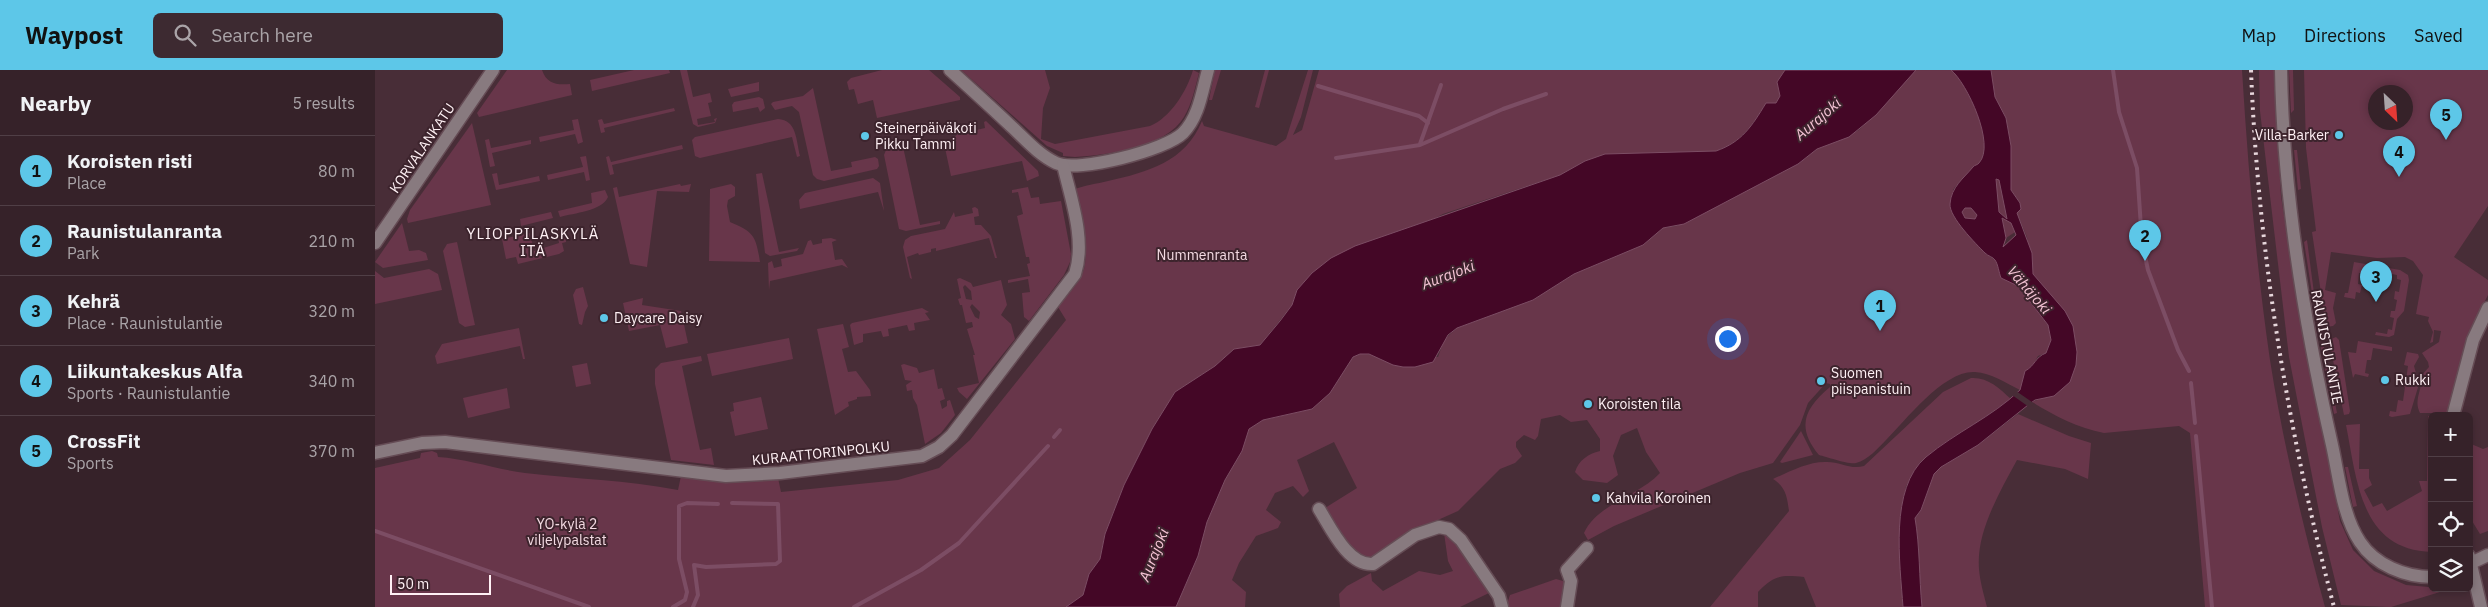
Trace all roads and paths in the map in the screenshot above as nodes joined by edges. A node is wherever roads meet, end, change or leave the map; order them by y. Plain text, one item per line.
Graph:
1 (493, 70) edge
2 (951, 70) edge
3 (1208, 70) edge
4 (2281, 70) edge
5 (1063, 165) junction
6 (375, 243) edge
7 (2488, 308) edge
8 (2454, 412) edge
9 (375, 454) edge
10 (1319, 509) dead end
11 (1587, 548) dead end
12 (2488, 556) edge
13 (2473, 560) edge
14 (2473, 574) edge
15 (2428, 577) edge
16 (1502, 607) edge
17 (1567, 607) edge
18 (2481, 607) edge

1 - 6 street, KORVALANKATU
2 - 5 street
3 - 5 street
4 - 15 street, RAUNISTULANTIE
5 - 9 street, KURAATTORINPOLKU
7 - 8 street
10 - 16 street
11 - 17 street
12 - 13 street
14 - 18 street

